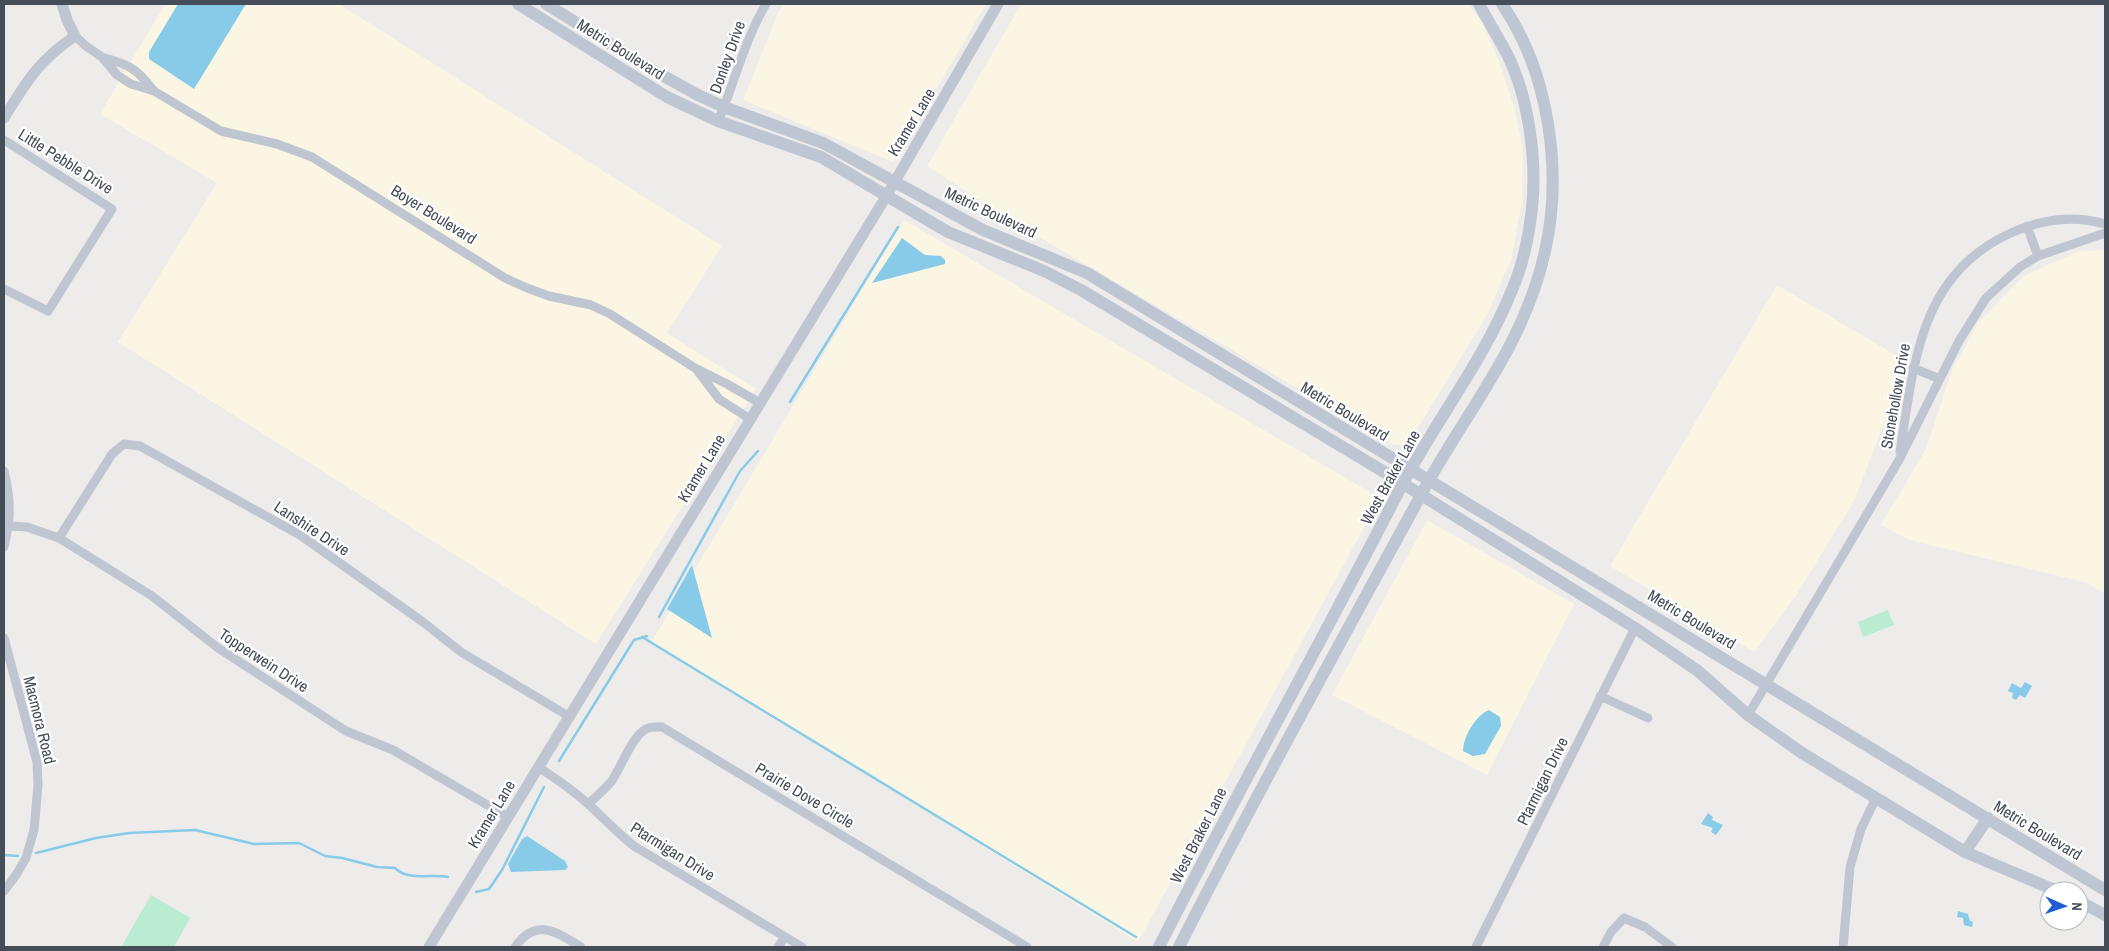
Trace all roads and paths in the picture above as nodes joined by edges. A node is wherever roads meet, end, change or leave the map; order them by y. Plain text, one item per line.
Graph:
1 (62, 4) edge
2 (518, 4) edge
3 (546, 4) edge
4 (766, 4) edge
5 (998, 4) edge
6 (1479, 4) edge
7 (1502, 4) edge
8 (75, 36) junction
9 (102, 57) junction
10 (1540, 90) junction
11 (154, 91) junction
12 (1522, 96) junction
13 (724, 107) junction
14 (1546, 112) junction
15 (4, 118) edge
16 (1528, 119) junction
17 (718, 121) junction
18 (4, 140) edge
19 (894, 181) junction
20 (887, 195) junction
21 (2105, 224) edge
22 (2027, 226) junction
23 (2105, 233) edge
24 (2038, 256) junction
25 (4, 289) edge
26 (1165, 321) junction
27 (1156, 335) junction
28 (695, 368) junction
29 (1913, 368) junction
30 (1940, 379) junction
31 (760, 403) junction
32 (750, 419) junction
33 (1899, 460) junction
34 (1411, 470) junction
35 (4, 472) edge
36 (1429, 481) junction
37 (1402, 485) junction
38 (1421, 496) junction
39 (9, 526) junction
40 (59, 538) junction
41 (4, 547) edge
42 (1635, 628) junction
43 (4, 638) edge
44 (1311, 656) junction
45 (1327, 669) junction
46 (1768, 684) junction
47 (1600, 696) junction
48 (1748, 715) junction
49 (570, 716) junction
50 (1648, 718) dead end
51 (538, 767) junction
52 (1876, 798) junction
53 (588, 804) junction
54 (508, 817) junction
55 (1988, 818) junction
56 (1215, 836) junction
57 (1230, 846) junction
58 (1965, 852) junction
59 (2039, 883) edge
60 (2105, 890) edge
61 (4, 891) edge
62 (2089, 907) edge
63 (2105, 915) edge
64 (785, 937) junction
65 (429, 947) edge
66 (516, 947) edge
67 (581, 947) edge
68 (778, 947) edge
69 (802, 947) edge
70 (1027, 947) edge
71 (1159, 947) edge
72 (1179, 947) edge
73 (1476, 947) edge
74 (1604, 947) edge
75 (1672, 947) edge
76 (1843, 947) edge

1 - 8 street, Boyer Boulevard
2 - 17 main road, Metric Boulevard
3 - 13 main road, Metric Boulevard
4 - 13 street, Donley Drive
5 - 19 street, Kramer Lane
6 - 12 main road, West Braker Lane
7 - 10 main road
8 - 9 street, Boyer Boulevard
8 - 15 street
9 - 11 street, Boyer Boulevard
9 - 11 street, Boyer Boulevard
10 - 12 main road
10 - 14 main road
11 - 28 street, Boyer Boulevard
12 - 16 main road, West Braker Lane
13 - 17 street, Donley Drive
13 - 19 main road, Metric Boulevard
14 - 16 main road
14 - 36 main road
16 - 34 main road, West Braker Lane
17 - 20 main road, Metric Boulevard
18 - 25 street, Little Pebble Drive
19 - 20 street, Kramer Lane
19 - 26 main road, Metric Boulevard
20 - 27 main road, Metric Boulevard
20 - 31 street, Kramer Lane
21 - 22 street, Stonehollow Drive
22 - 24 street
22 - 29 street, Stonehollow Drive
23 - 24 street, Stonehollow Drive
24 - 30 street, Stonehollow Drive
26 - 27 main road
26 - 34 main road, Metric Boulevard
27 - 37 main road, Metric Boulevard
28 - 31 street, Boyer Boulevard
28 - 32 street, Boyer Boulevard
29 - 30 street
29 - 33 street, Stonehollow Drive
30 - 33 street, Stonehollow Drive
31 - 32 street, Kramer Lane
32 - 49 street, Kramer Lane
33 - 46 street, Stonehollow Drive
34 - 36 main road, Metric Boulevard
34 - 37 main road, West Braker Lane
35 - 39 street
36 - 38 main road
36 - 46 main road, Metric Boulevard
37 - 38 main road, Metric Boulevard
37 - 44 main road, West Braker Lane
38 - 42 main road, Metric Boulevard
38 - 45 main road
39 - 40 street, Topperwein Drive
39 - 41 street
40 - 49 street, Lanshire Drive
40 - 54 street, Topperwein Drive
42 - 47 street, Ptarmigan Drive
42 - 48 main road, Metric Boulevard
43 - 61 street, Macmora Road
44 - 45 main road
44 - 56 main road, West Braker Lane
45 - 57 main road
46 - 48 street, Stonehollow Drive
46 - 55 main road, Metric Boulevard
47 - 50 street
47 - 73 street, Ptarmigan Drive
48 - 52 main road, Metric Boulevard
49 - 51 street, Kramer Lane
51 - 53 street, Ptarmigan Drive
51 - 54 street, Kramer Lane
52 - 58 main road, Metric Boulevard
52 - 76 street
53 - 64 street, Ptarmigan Drive
53 - 70 street, Prairie Dove Circle
54 - 65 street, Kramer Lane
55 - 58 main road
55 - 60 main road, Metric Boulevard
56 - 57 main road
56 - 71 main road, West Braker Lane
57 - 72 main road
58 - 59 main road, Metric Boulevard
62 - 63 main road
64 - 68 street
64 - 69 street, Ptarmigan Drive
66 - 67 street
74 - 75 street

